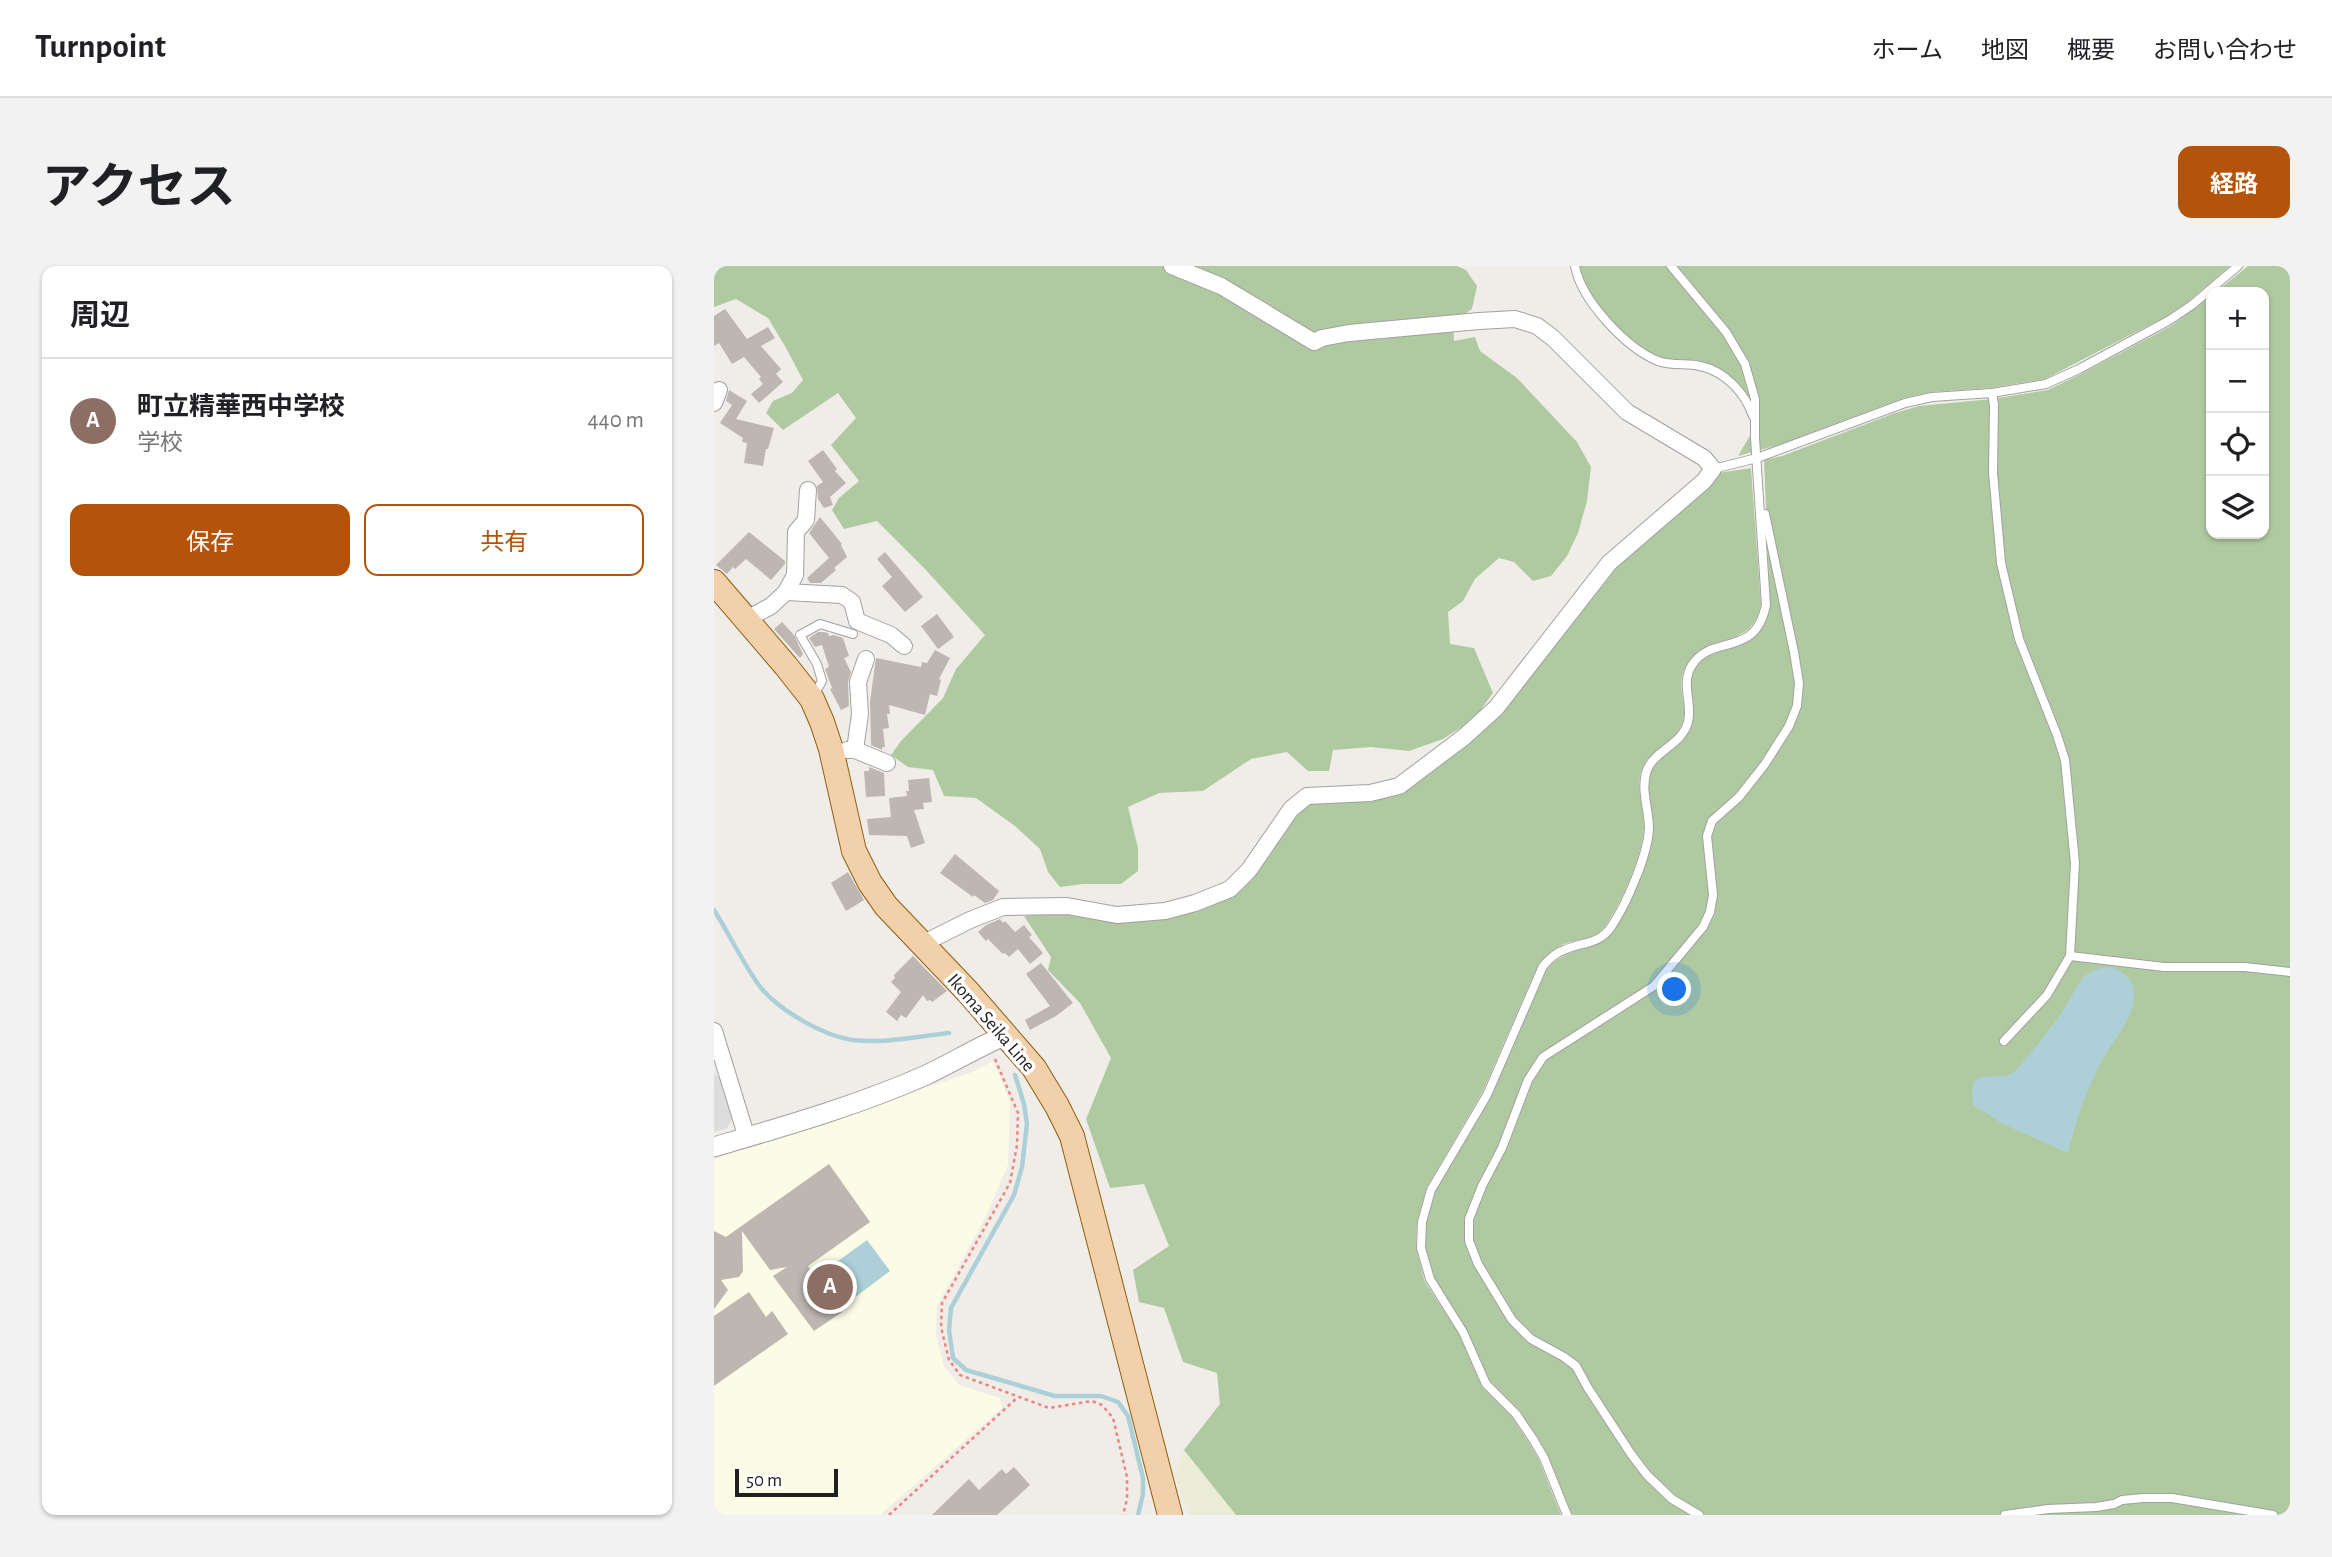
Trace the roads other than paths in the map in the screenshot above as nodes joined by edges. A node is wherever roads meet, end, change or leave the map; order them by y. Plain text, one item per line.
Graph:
1 (1172, 266) edge
2 (1575, 266) edge
3 (1671, 266) edge
4 (2238, 266) edge
5 (1992, 393) junction
6 (1755, 422) junction
7 (1757, 458) junction
8 (1713, 469) junction
9 (808, 490) dead end
10 (1759, 490) junction
11 (714, 582) edge
12 (786, 592) junction
13 (745, 620) junction
14 (853, 634) dead end
15 (904, 646) dead end
16 (866, 659) dead end
17 (812, 699) junction
18 (843, 750) junction
19 (887, 763) dead end
20 (922, 944) junction
21 (2070, 956) junction
22 (2290, 972) edge
23 (714, 1031) edge
24 (1006, 1035) junction
25 (2004, 1041) dead end
26 (719, 1066) edge
27 (747, 1138) junction
28 (714, 1147) edge
29 (1170, 1515) edge
30 (1567, 1515) edge
31 (1699, 1515) edge
32 (2005, 1515) edge
33 (2273, 1515) edge

1 - 8 street
2 - 6 lane
3 - 6 lane
4 - 5 lane
5 - 7 lane
5 - 21 lane
6 - 7 lane
7 - 8 lane
7 - 10 lane
8 - 20 street
9 - 12 street
10 - 30 lane
10 - 31 lane
11 - 13 main road, Ikoma Seika Line
12 - 13 street
12 - 15 street
13 - 17 main road, Ikoma Seika Line
14 - 17 lane
16 - 18 street
17 - 18 main road, Ikoma Seika Line
18 - 19 street
18 - 20 main road, Ikoma Seika Line
20 - 24 main road, Ikoma Seika Line
21 - 22 lane
21 - 25 lane
23 - 26 street
24 - 27 street
24 - 29 main road, Ikoma Seika Line
26 - 27 street
27 - 28 street
32 - 33 lane

